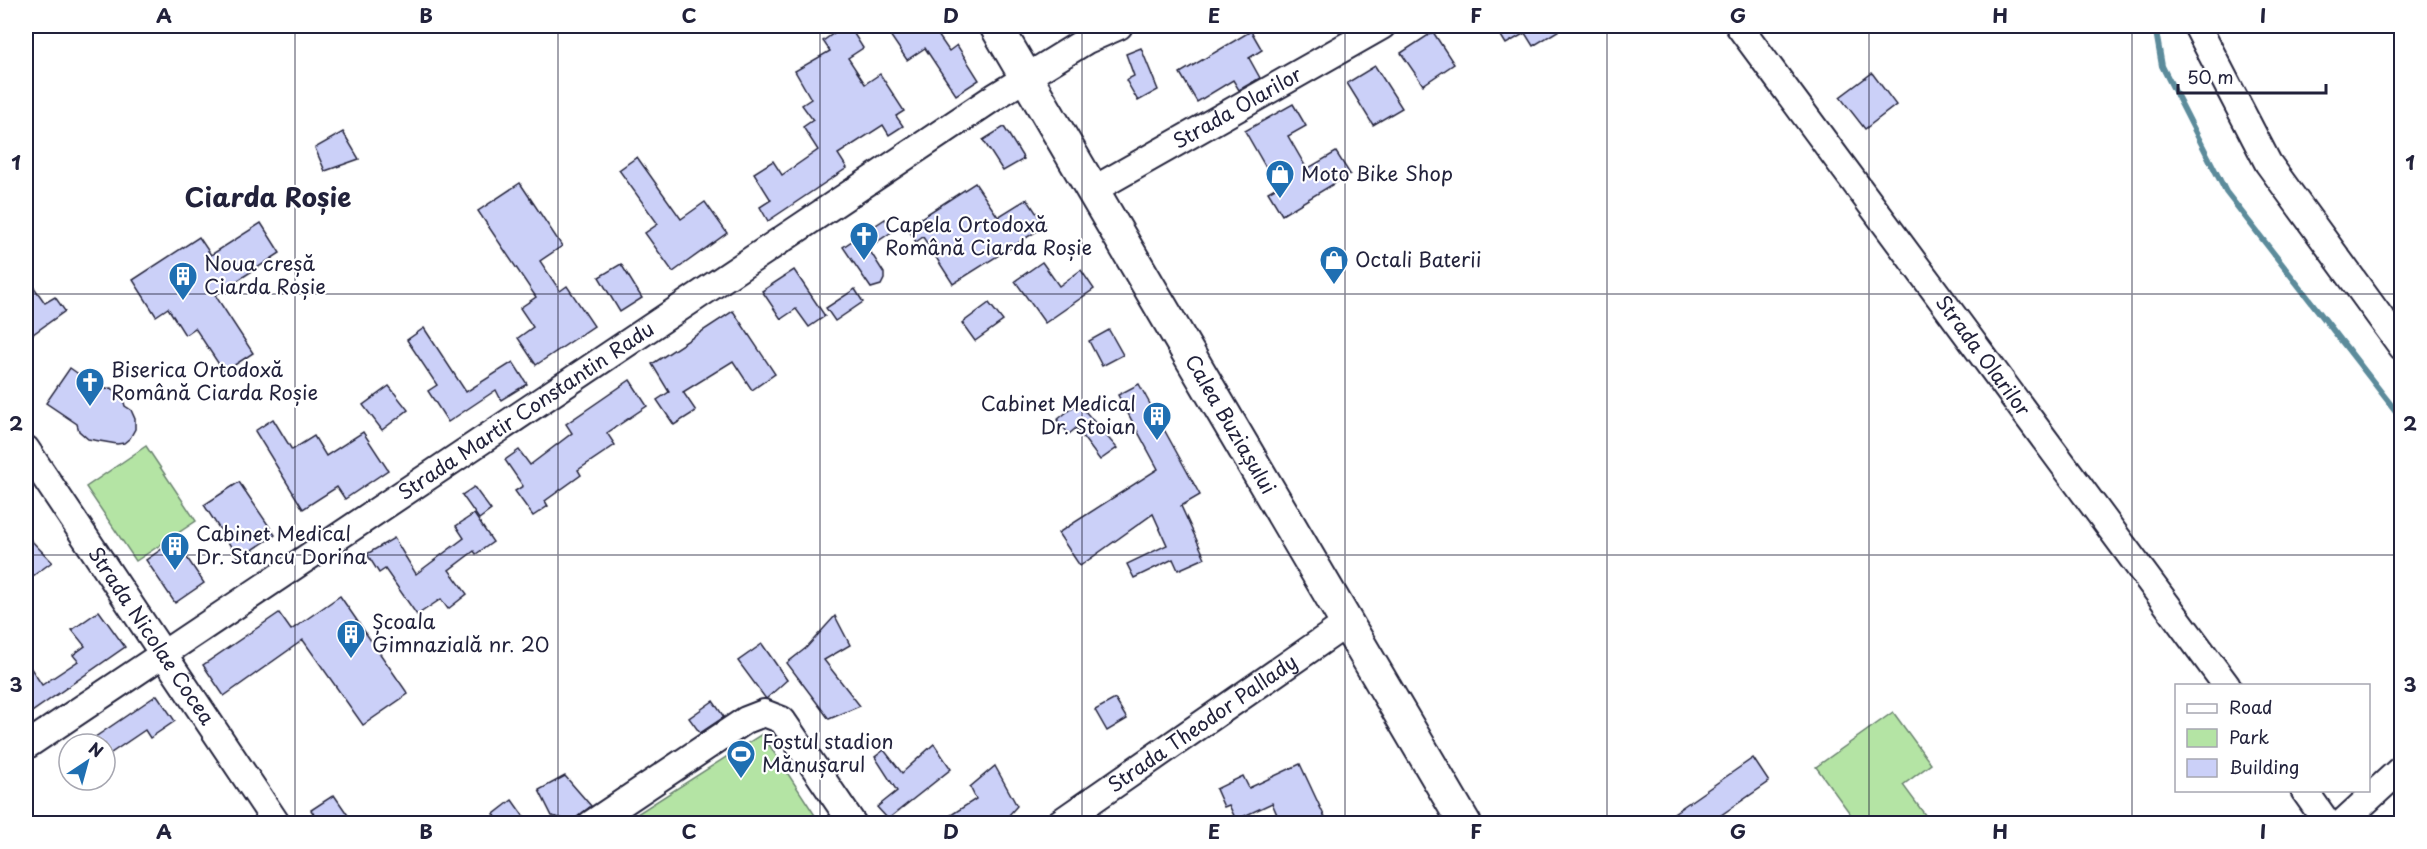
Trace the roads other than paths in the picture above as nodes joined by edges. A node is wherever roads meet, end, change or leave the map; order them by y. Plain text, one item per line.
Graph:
1 (996, 26) edge
2 (1119, 26) edge
3 (1382, 26) edge
4 (1739, 26) edge
5 (2196, 26) edge
6 (1026, 76) junction
7 (1094, 190) junction
8 (2402, 347) edge
9 (26, 449) edge
10 (1346, 624) junction
11 (163, 654) junction
12 (2226, 684) edge
13 (26, 746) edge
14 (2402, 768) edge
15 (2305, 792) edge
16 (277, 824) edge
17 (591, 824) edge
18 (854, 824) edge
19 (1058, 824) edge
20 (1465, 824) edge
21 (2328, 824) edge
22 (2341, 824) edge

1 - 6 main road, Calea Buziașului
2 - 6 street, Strada Martir Constantin Radu
3 - 7 street, Strada Olarilor
4 - 12 street, Strada Olarilor
5 - 8 street
6 - 7 main road, Calea Buziașului
6 - 11 street, Strada Martir Constantin Radu
7 - 10 main road, Calea Buziașului
9 - 11 street, Strada Nicolae Cocea
10 - 19 street, Strada Theodor Pallady
10 - 20 main road, Calea Buziașului
11 - 13 street, Strada Martir Constantin Radu
11 - 16 street, Strada Nicolae Cocea
14 - 22 street
15 - 21 street
17 - 18 street

